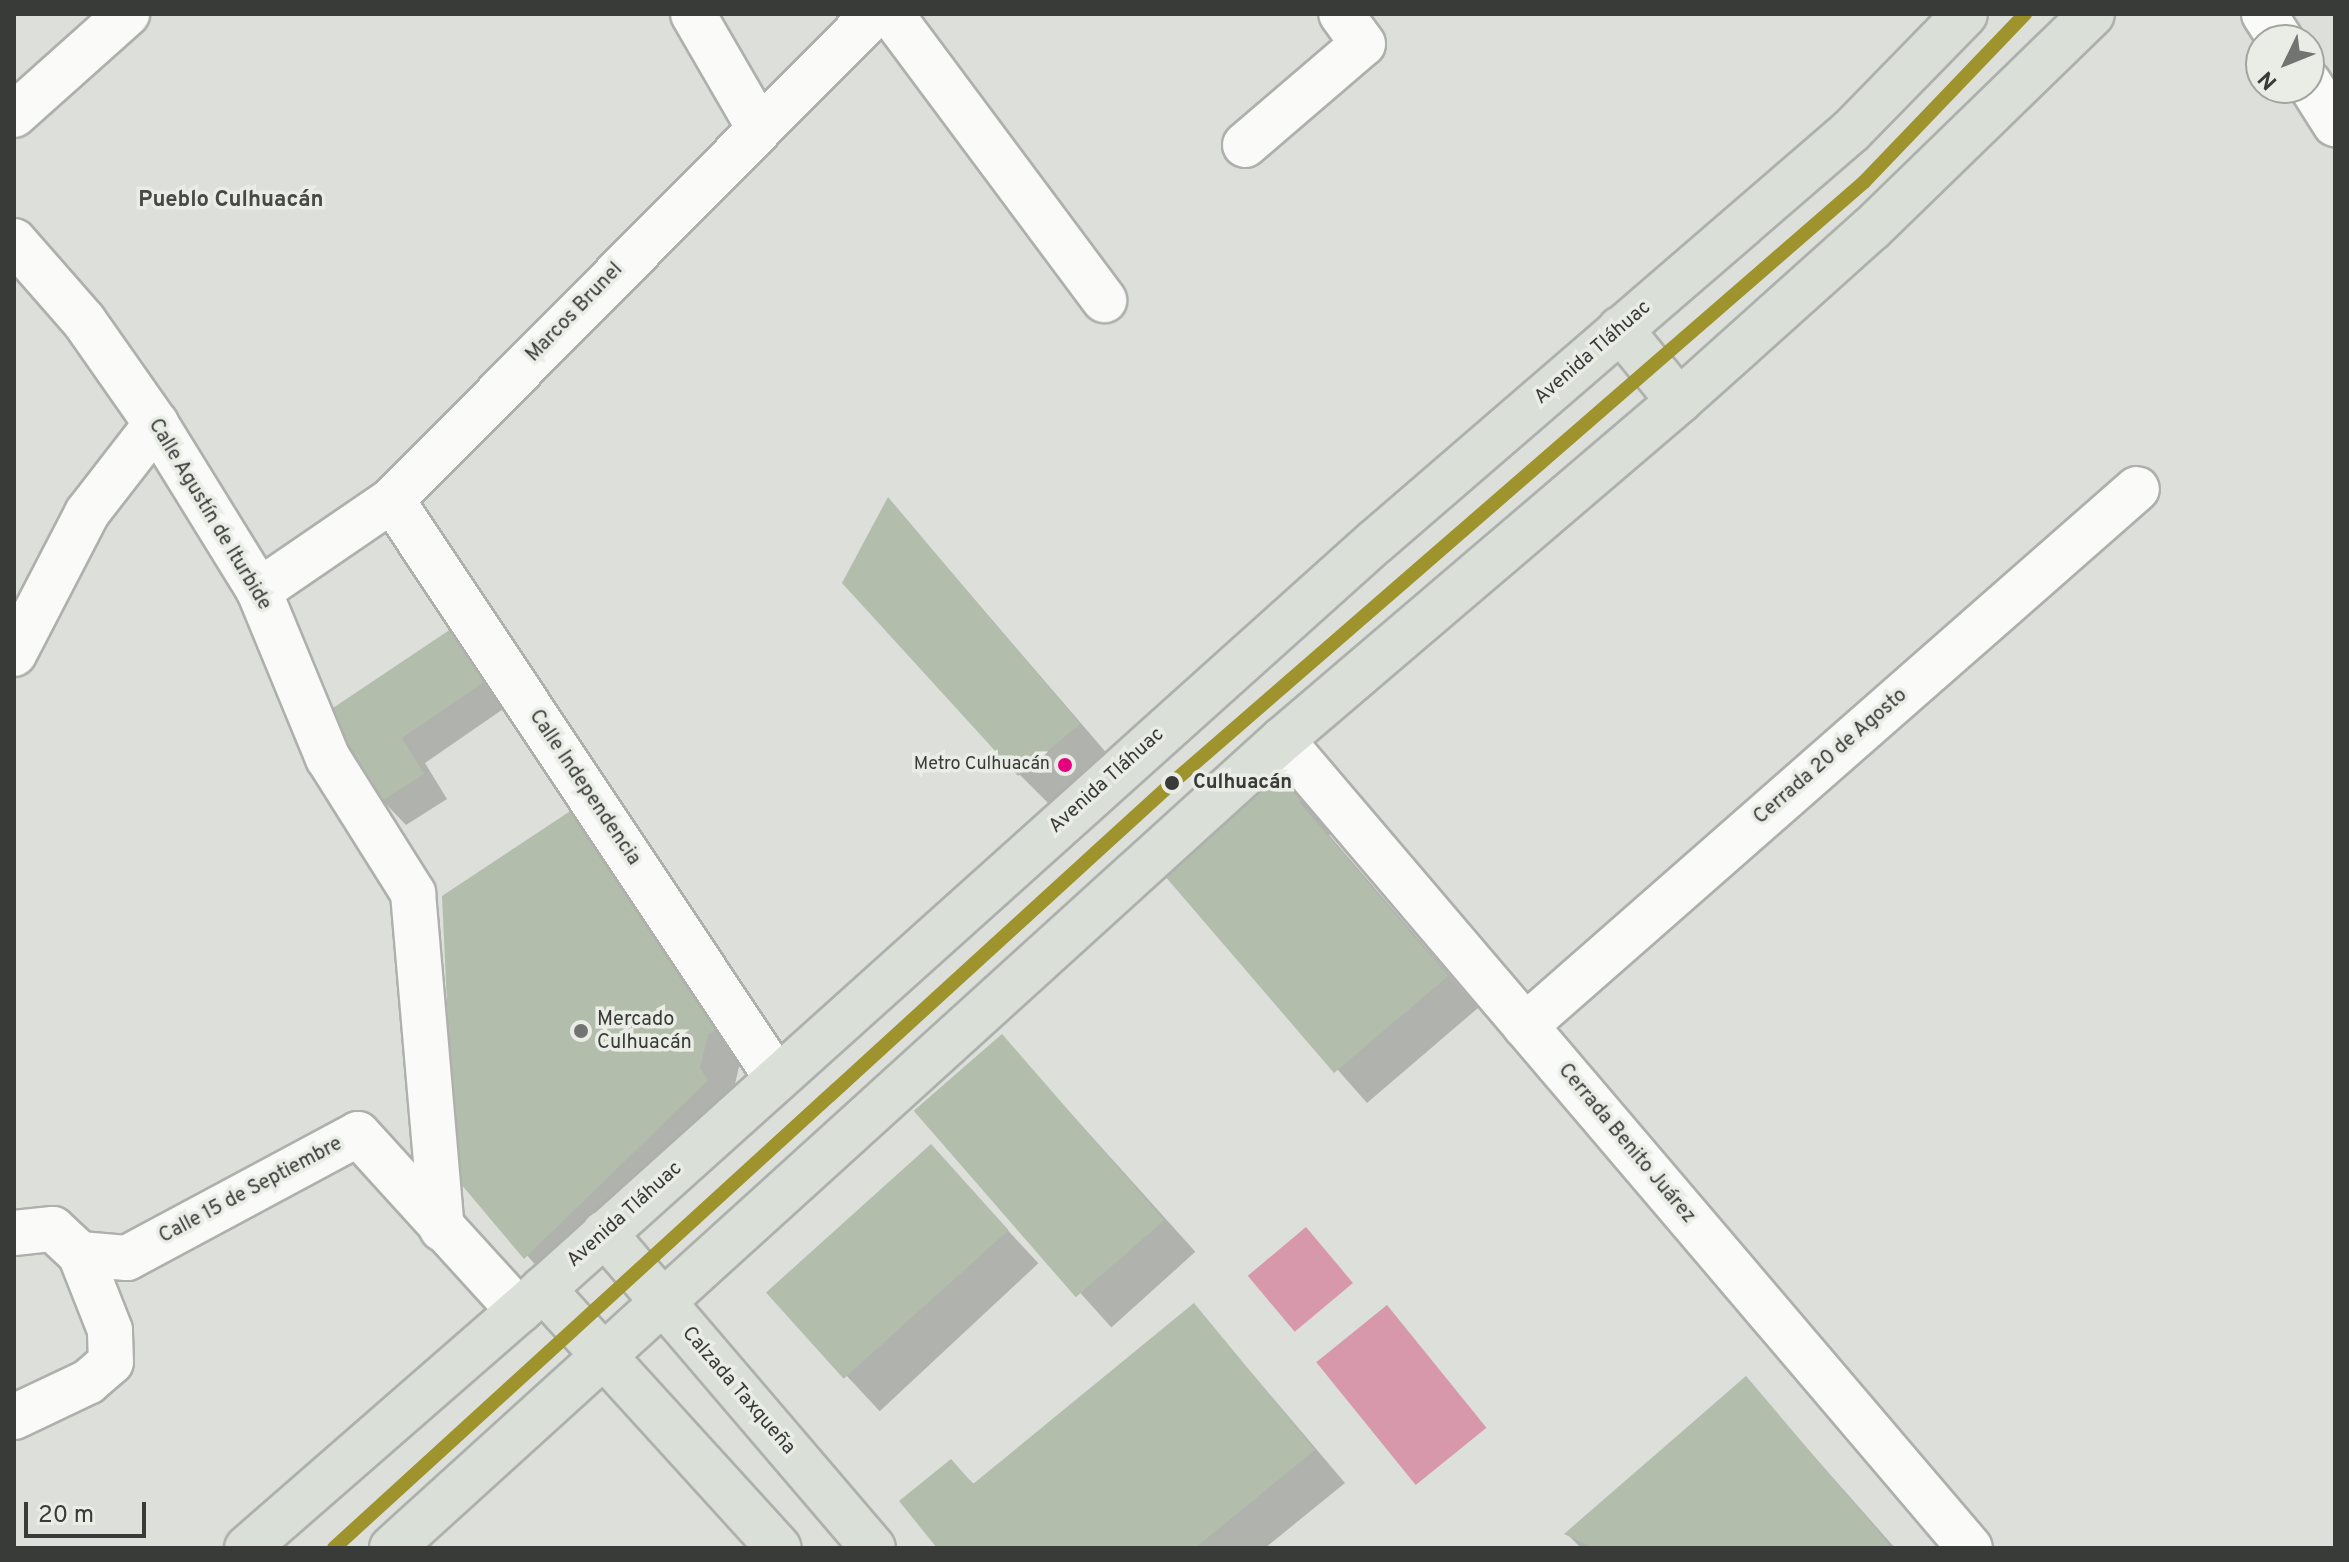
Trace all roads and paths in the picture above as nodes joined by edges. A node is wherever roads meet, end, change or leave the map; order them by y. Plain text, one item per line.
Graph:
1 (127, 14) edge
2 (693, 14) edge
3 (874, 14) edge
4 (891, 14) edge
5 (1341, 14) edge
6 (1965, 14) edge
7 (2092, 14) edge
8 (2322, 104) edge
9 (14, 115) edge
10 (2335, 124) edge
11 (758, 126) junction
12 (1245, 145) dead end
13 (14, 241) edge
14 (1104, 300) dead end
15 (1620, 329) junction
16 (1679, 401) junction
17 (156, 424) junction
18 (2137, 489) dead end
19 (392, 500) junction
20 (259, 591) junction
21 (14, 654) edge
22 (1282, 740) junction
23 (1525, 1026) junction
24 (776, 1077) junction
25 (442, 1229) junction
26 (14, 1233) edge
27 (604, 1233) junction
28 (80, 1254) junction
29 (531, 1300) junction
30 (662, 1303) junction
31 (603, 1357) junction
32 (14, 1417) edge
33 (247, 1548) edge
34 (392, 1548) edge
35 (779, 1548) edge
36 (873, 1548) edge
37 (1970, 1548) edge

1 - 9 street
2 - 11 street
3 - 11 street, Marcos Brunel
4 - 14 street
5 - 12 street
6 - 15 main road, Avenida Tláhuac
7 - 16 main road
8 - 10 street
11 - 19 street, Marcos Brunel
13 - 17 street, Calle Agustín de Iturbide
15 - 16 main road
15 - 24 main road, Avenida Tláhuac
16 - 22 main road
17 - 20 street, Calle Agustín de Iturbide
17 - 21 street
18 - 23 street, Cerrada 20 de Agosto
19 - 20 street, Marcos Brunel
19 - 24 street, Calle Independencia
20 - 25 street, Calle Agustín de Iturbide
22 - 23 street, Cerrada Benito Juárez
22 - 30 main road
23 - 37 street, Cerrada Benito Juárez
24 - 27 main road, Avenida Tláhuac
25 - 28 street, Calle 15 de Septiembre
25 - 29 street, Calle 15 de Septiembre
26 - 28 street
27 - 29 main road, Avenida Tláhuac
27 - 30 main road, Calzada Taxqueña
28 - 32 street
29 - 31 main road
29 - 33 main road, Avenida Tláhuac
30 - 31 main road
30 - 36 main road, Calzada Taxqueña
31 - 34 main road
31 - 35 main road

